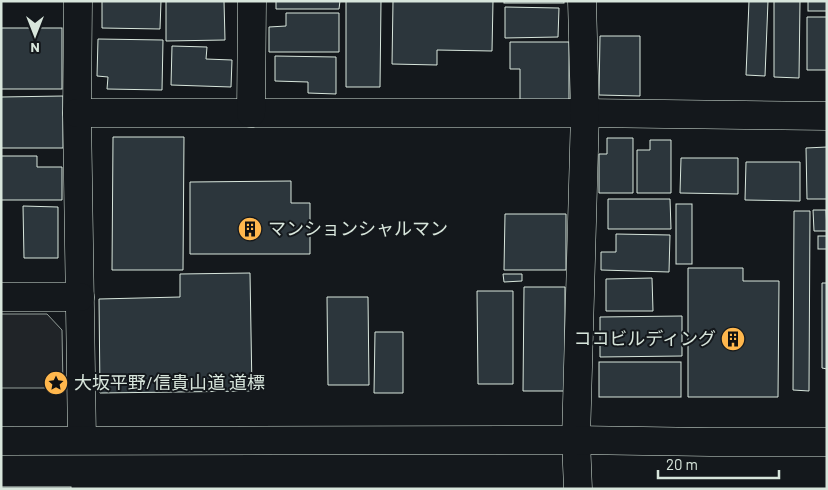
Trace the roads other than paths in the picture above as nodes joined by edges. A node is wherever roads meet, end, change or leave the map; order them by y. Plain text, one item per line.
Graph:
1 (78, 1) edge
2 (252, 1) edge
3 (582, 1) edge
4 (77, 113) junction
5 (251, 113) junction
6 (585, 113) junction
7 (827, 116) edge
8 (1, 297) edge
9 (80, 297) junction
10 (82, 440) junction
11 (576, 440) junction
12 (1, 441) edge
13 (827, 442) edge
14 (578, 489) edge

1 - 4 street
2 - 5 street
3 - 6 street
4 - 5 street
4 - 9 street
5 - 6 street
6 - 7 street
6 - 11 street
8 - 9 street
9 - 10 street
10 - 11 street
10 - 12 street
11 - 13 street
11 - 14 street

